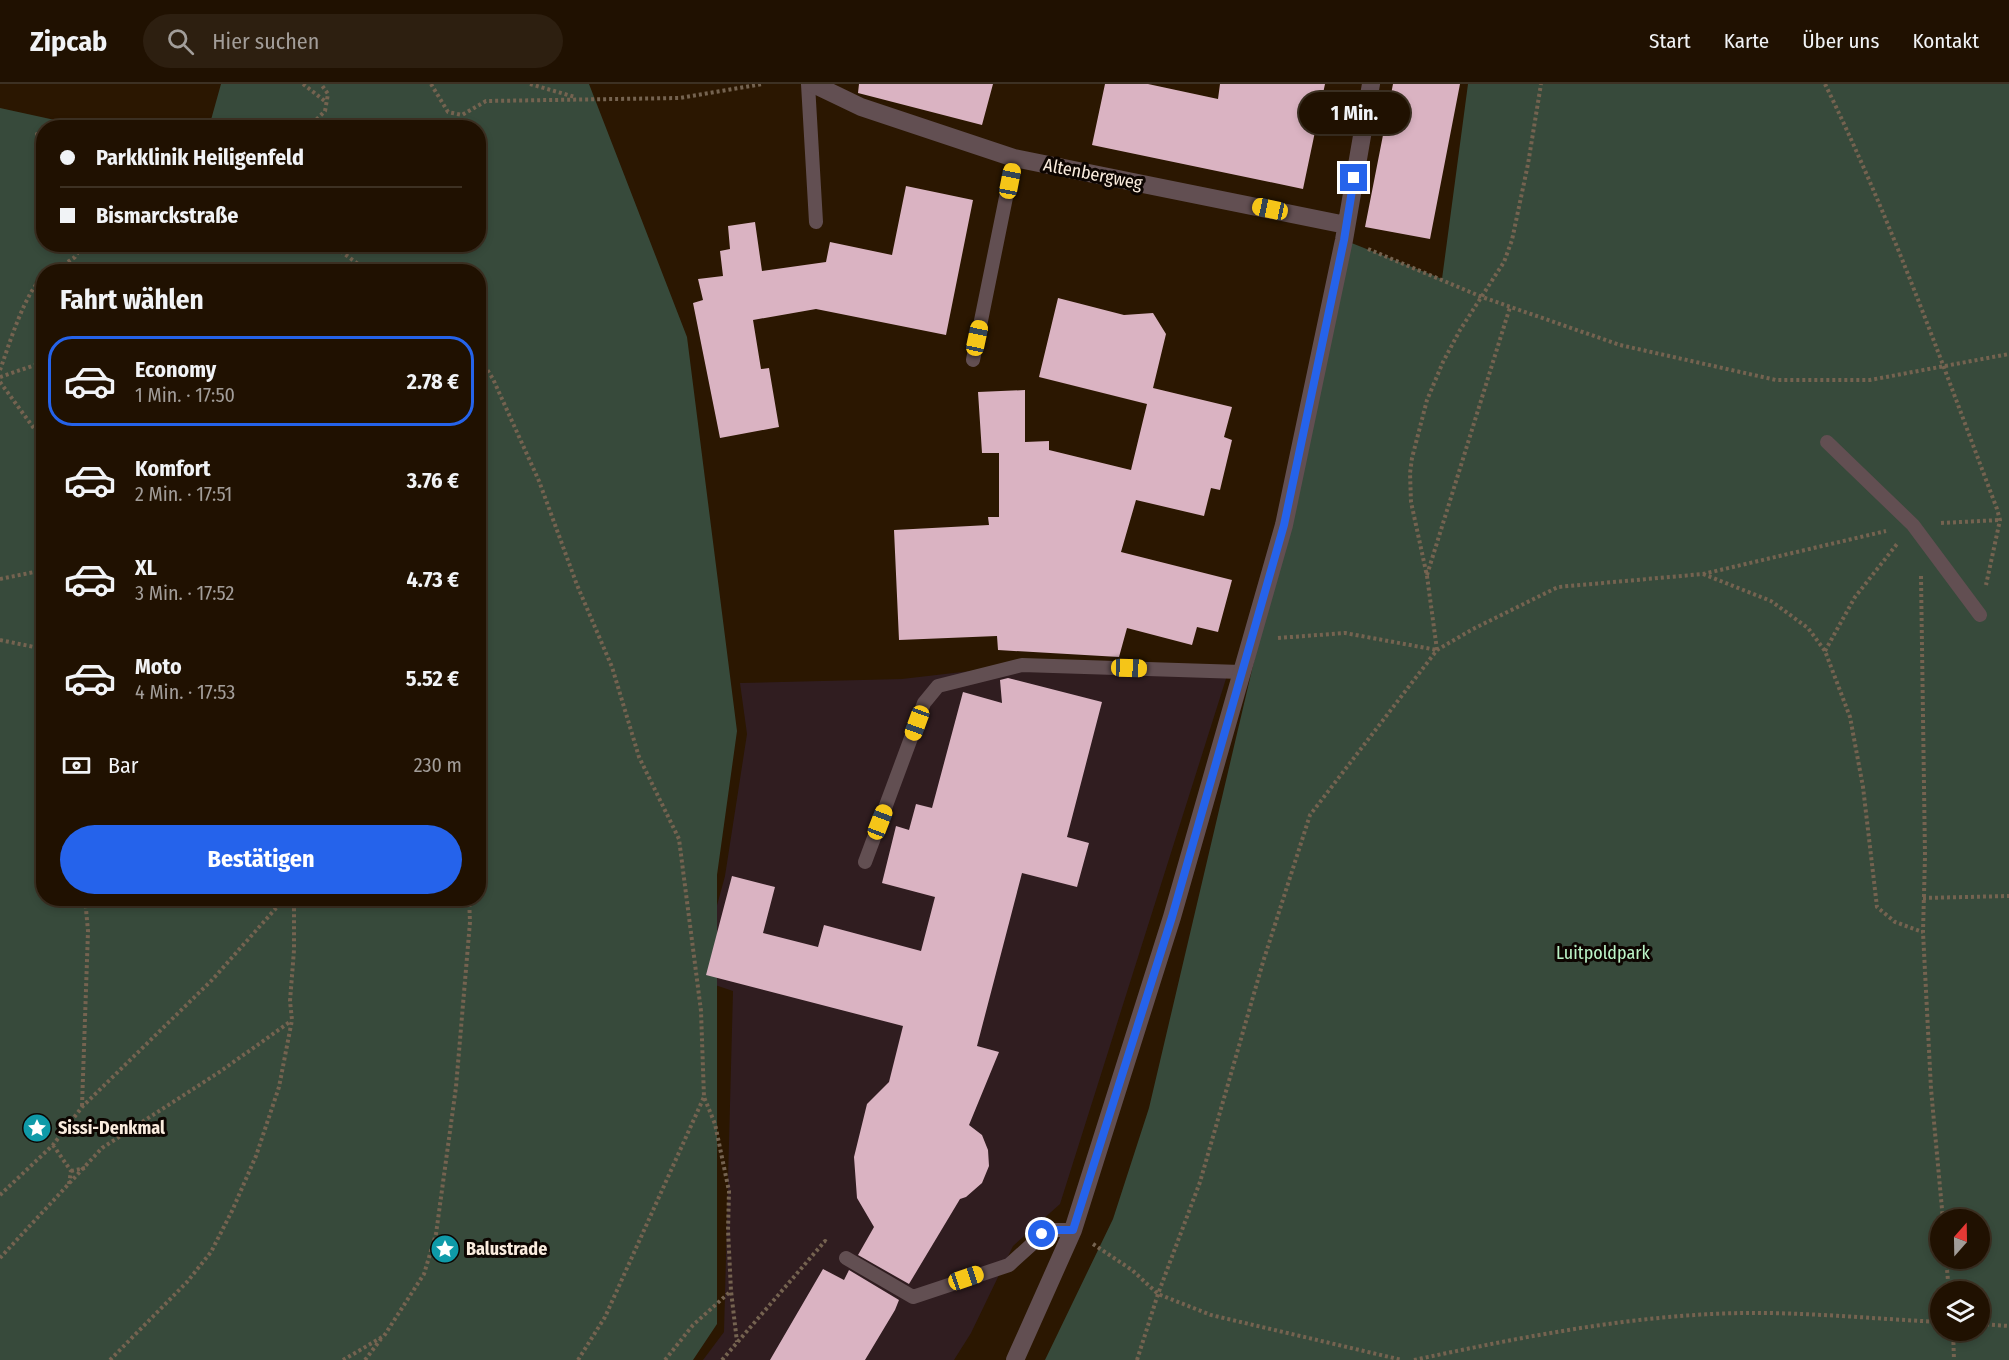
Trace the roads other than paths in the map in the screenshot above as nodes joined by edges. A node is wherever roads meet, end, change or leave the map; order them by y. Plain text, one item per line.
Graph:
1 (808, 84) edge
2 (813, 84) edge
3 (1371, 84) edge
4 (1014, 158) junction
5 (816, 222) dead end
6 (1345, 232) junction
7 (973, 360) dead end
8 (1827, 442) dead end
9 (1980, 615) road end
10 (1241, 672) junction
11 (865, 862) dead end
12 (1073, 1230) junction
13 (846, 1258) road end
14 (1015, 1360) edge

1 - 5 lane
2 - 4 street, Altenbergweg
3 - 6 street
4 - 6 street, Altenbergweg
4 - 7 lane
6 - 10 street
8 - 9 lane
10 - 11 lane
10 - 12 street
12 - 13 lane
12 - 14 street

